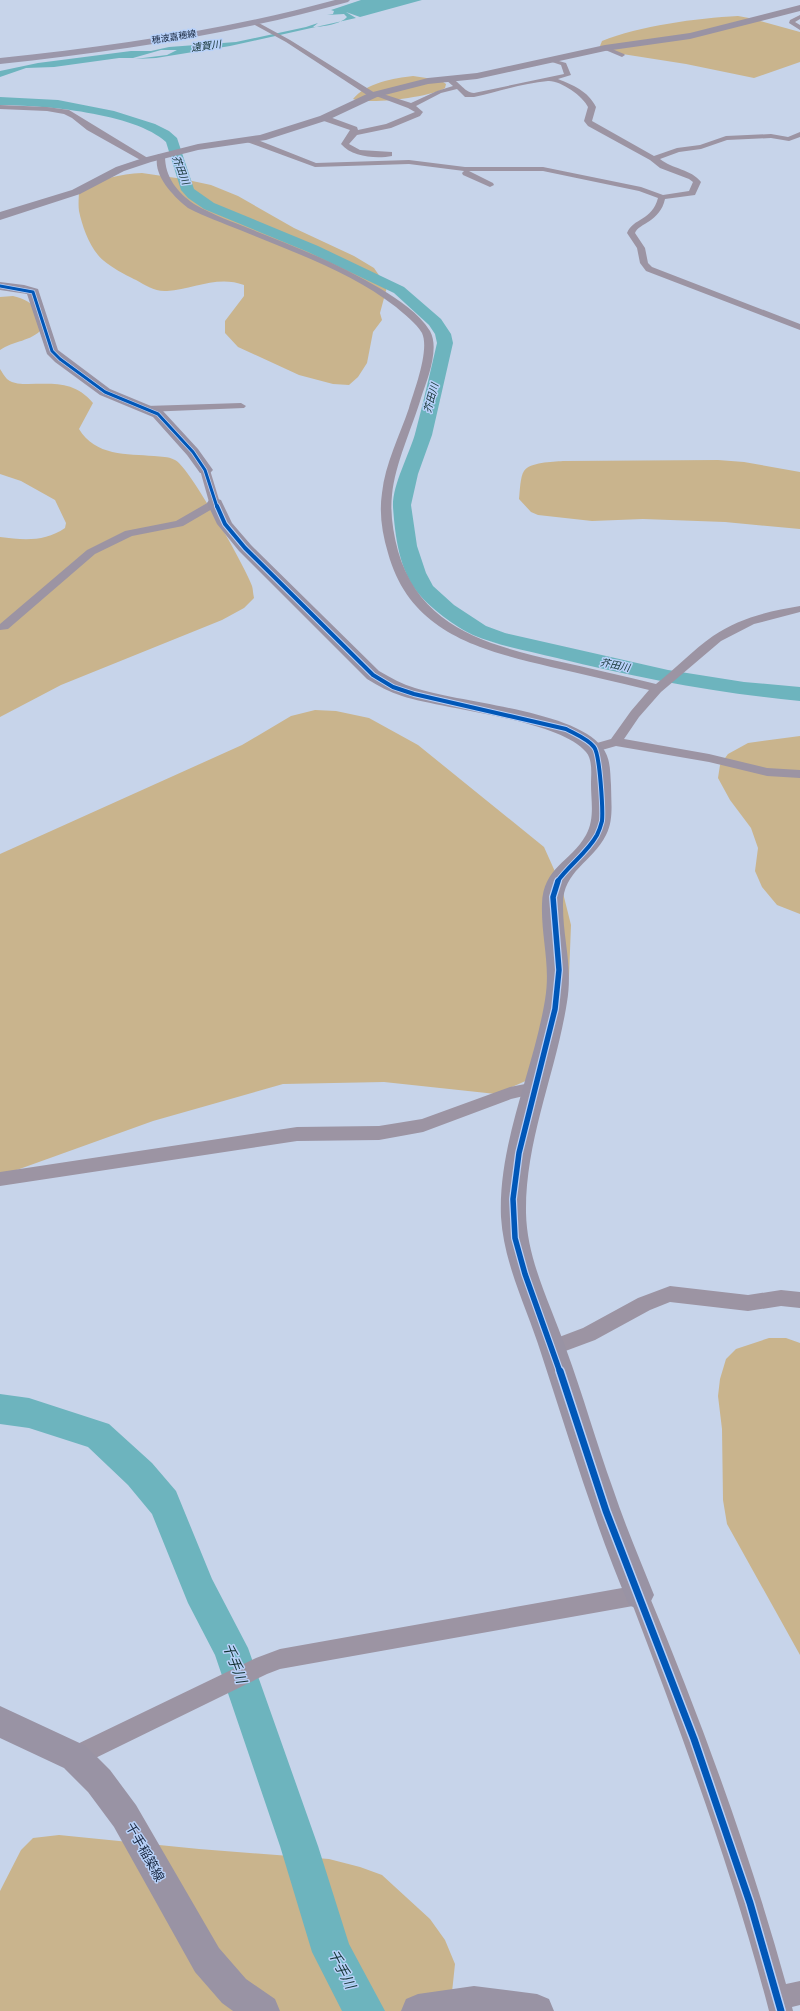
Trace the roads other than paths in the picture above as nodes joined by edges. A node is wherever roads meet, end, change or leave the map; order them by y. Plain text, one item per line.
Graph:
1 (345, 0) edge
2 (789, 2) dead end
3 (800, 8) edge
4 (800, 17) edge
5 (257, 23) junction
6 (800, 28) edge
7 (605, 48) junction
8 (622, 55) dead end
9 (0, 61) edge
10 (552, 61) junction
11 (448, 79) junction
12 (550, 79) junction
13 (458, 87) junction
14 (375, 95) junction
15 (432, 96) junction
16 (441, 99) dead end
17 (410, 106) junction
18 (0, 107) edge
19 (324, 118) junction
20 (354, 133) junction
21 (800, 134) edge
22 (250, 140) junction
23 (161, 156) junction
24 (653, 158) junction
25 (147, 160) junction
26 (420, 163) junction
27 (456, 168) junction
28 (364, 170) dead end
29 (490, 184) dead end
30 (662, 197) junction
31 (0, 216) edge
32 (0, 286) edge
33 (800, 327) edge
34 (241, 406) dead end
35 (146, 409) junction
36 (205, 470) joint
37 (216, 503) junction
38 (800, 609) edge
39 (4, 628) dead end
40 (658, 688) junction
41 (616, 742) junction
42 (595, 748) junction
43 (800, 774) edge
44 (535, 1088) junction
45 (0, 1179) edge
46 (800, 1300) edge
47 (552, 1348) junction
48 (639, 1595) junction
49 (0, 1722) edge
50 (75, 1757) junction
51 (800, 1993) edge
52 (779, 2005) edge
53 (431, 2009) edge
54 (263, 2011) edge
55 (538, 2011) edge

1 - 5 main road, 穂波嘉穂線
2 - 3 street
3 - 7 street
4 - 6 street
5 - 9 main road, 穂波嘉穂線
5 - 14 street
7 - 8 street
7 - 10 street
10 - 11 street
10 - 12 street
11 - 13 street
11 - 14 street
12 - 13 street
12 - 24 street
13 - 15 street
14 - 17 street
14 - 19 street
15 - 16 street
15 - 17 street
17 - 20 street
18 - 25 street
19 - 20 street
19 - 22 street
20 - 26 street
21 - 24 street
22 - 23 street
22 - 26 street
23 - 25 street
23 - 40 street
24 - 30 street
25 - 31 street
26 - 27 street
26 - 28 street
27 - 29 street
27 - 30 street
30 - 33 street
32 - 35 street
34 - 35 street
35 - 36 street
36 - 37 street
37 - 39 street
37 - 42 street
38 - 40 street
40 - 41 street
41 - 42 street
41 - 43 street
42 - 44 street
44 - 45 street
44 - 47 street
46 - 47 street
47 - 48 street
48 - 50 street
48 - 52 street
49 - 50 street, 千手稲築線
50 - 54 street, 千手稲築線
51 - 52 street
53 - 55 street

